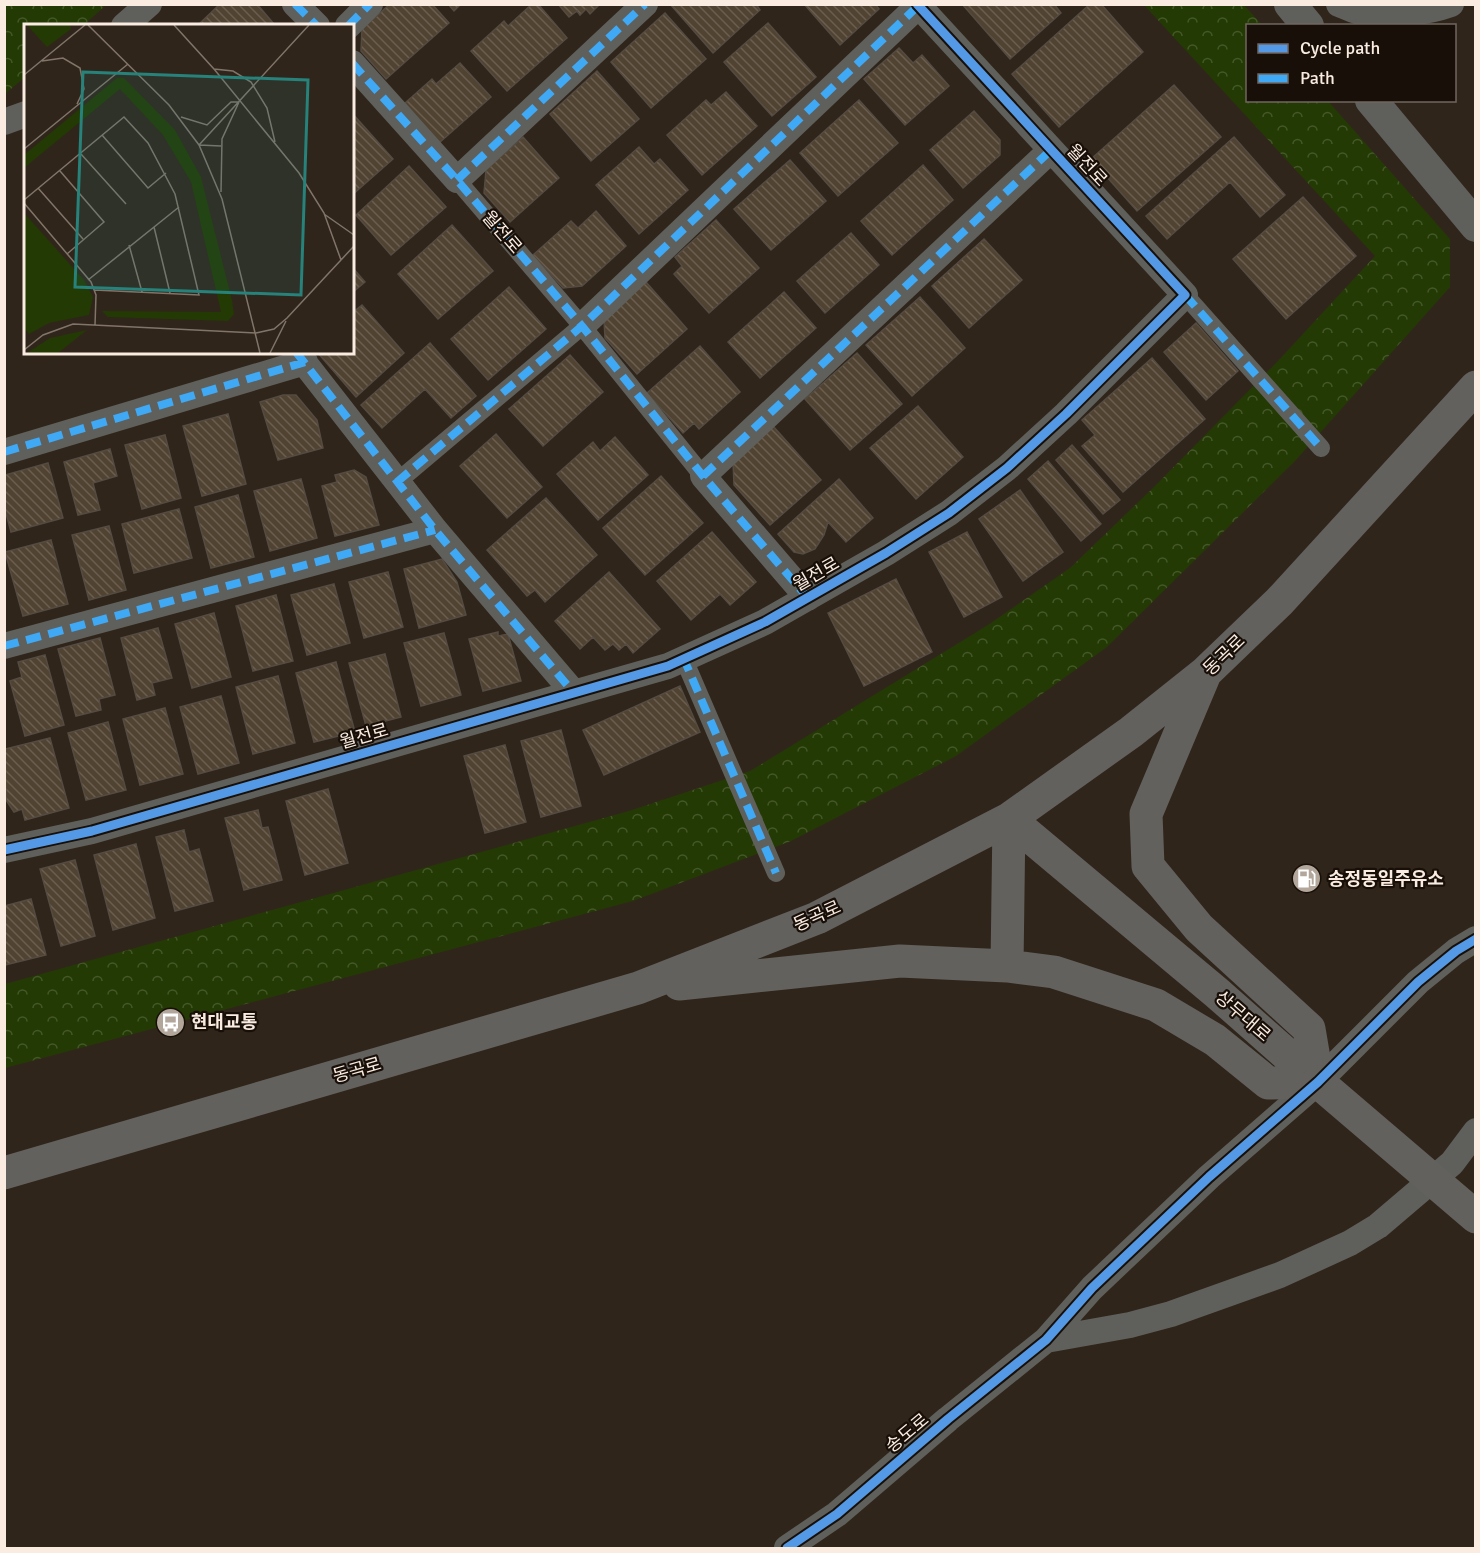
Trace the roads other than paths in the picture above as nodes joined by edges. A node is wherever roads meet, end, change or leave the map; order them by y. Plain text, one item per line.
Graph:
1 (149, 4) edge
2 (295, 4) edge
3 (370, 4) edge
4 (645, 4) edge
5 (1290, 4) edge
6 (1339, 4) edge
7 (1451, 4) edge
8 (918, 5) edge
9 (126, 24) edge
10 (314, 24) edge
11 (350, 24) edge
12 (1306, 24) edge
13 (354, 65) edge
14 (1373, 102) edge
15 (24, 115) edge
16 (4, 122) edge
17 (1051, 150) junction
18 (457, 180) junction
19 (1476, 226) edge
20 (1185, 296) junction
21 (582, 326) junction
22 (300, 357) edge
23 (1476, 387) edge
24 (1321, 448) dead end
25 (4, 452) edge
26 (703, 476) junction
27 (397, 482) junction
28 (435, 530) junction
29 (808, 598) junction
30 (4, 646) edge
31 (683, 657) junction
32 (1205, 674) junction
33 (574, 693) junction
34 (1009, 819) junction
35 (4, 849) edge
36 (776, 873) dead end
37 (1476, 939) edge
38 (1007, 966) junction
39 (638, 988) junction
40 (1318, 1082) junction
41 (1476, 1131) edge
42 (4, 1173) edge
43 (1476, 1217) edge
44 (1046, 1340) junction
45 (787, 1548) edge

1 - 9 street
2 - 10 street
3 - 11 street
4 - 18 street
5 - 12 street
6 - 7 street
8 - 17 street, 월전로
8 - 21 street
13 - 18 street, 월전로
14 - 19 street
15 - 16 street
17 - 20 street, 월전로
17 - 26 street
18 - 21 street, 월전로
20 - 24 street
20 - 29 street, 월전로
21 - 26 street, 월전로
21 - 27 street
22 - 25 street
22 - 27 street
23 - 32 main road, 동곡로
26 - 29 street, 월전로
27 - 28 street
28 - 30 street
28 - 33 street
29 - 31 street, 월전로
31 - 33 street, 월전로
31 - 36 street
32 - 34 main road, 동곡로
32 - 40 main road
33 - 35 street, 월전로
34 - 38 main road
34 - 39 main road, 동곡로
34 - 40 main road, 상무대로
37 - 40 street, 송도로
38 - 39 main road
38 - 40 main road
39 - 42 main road, 동곡로
40 - 43 main road, 상무대로, bridge
40 - 44 street, 송도로
41 - 44 street
44 - 45 street, 송도로

